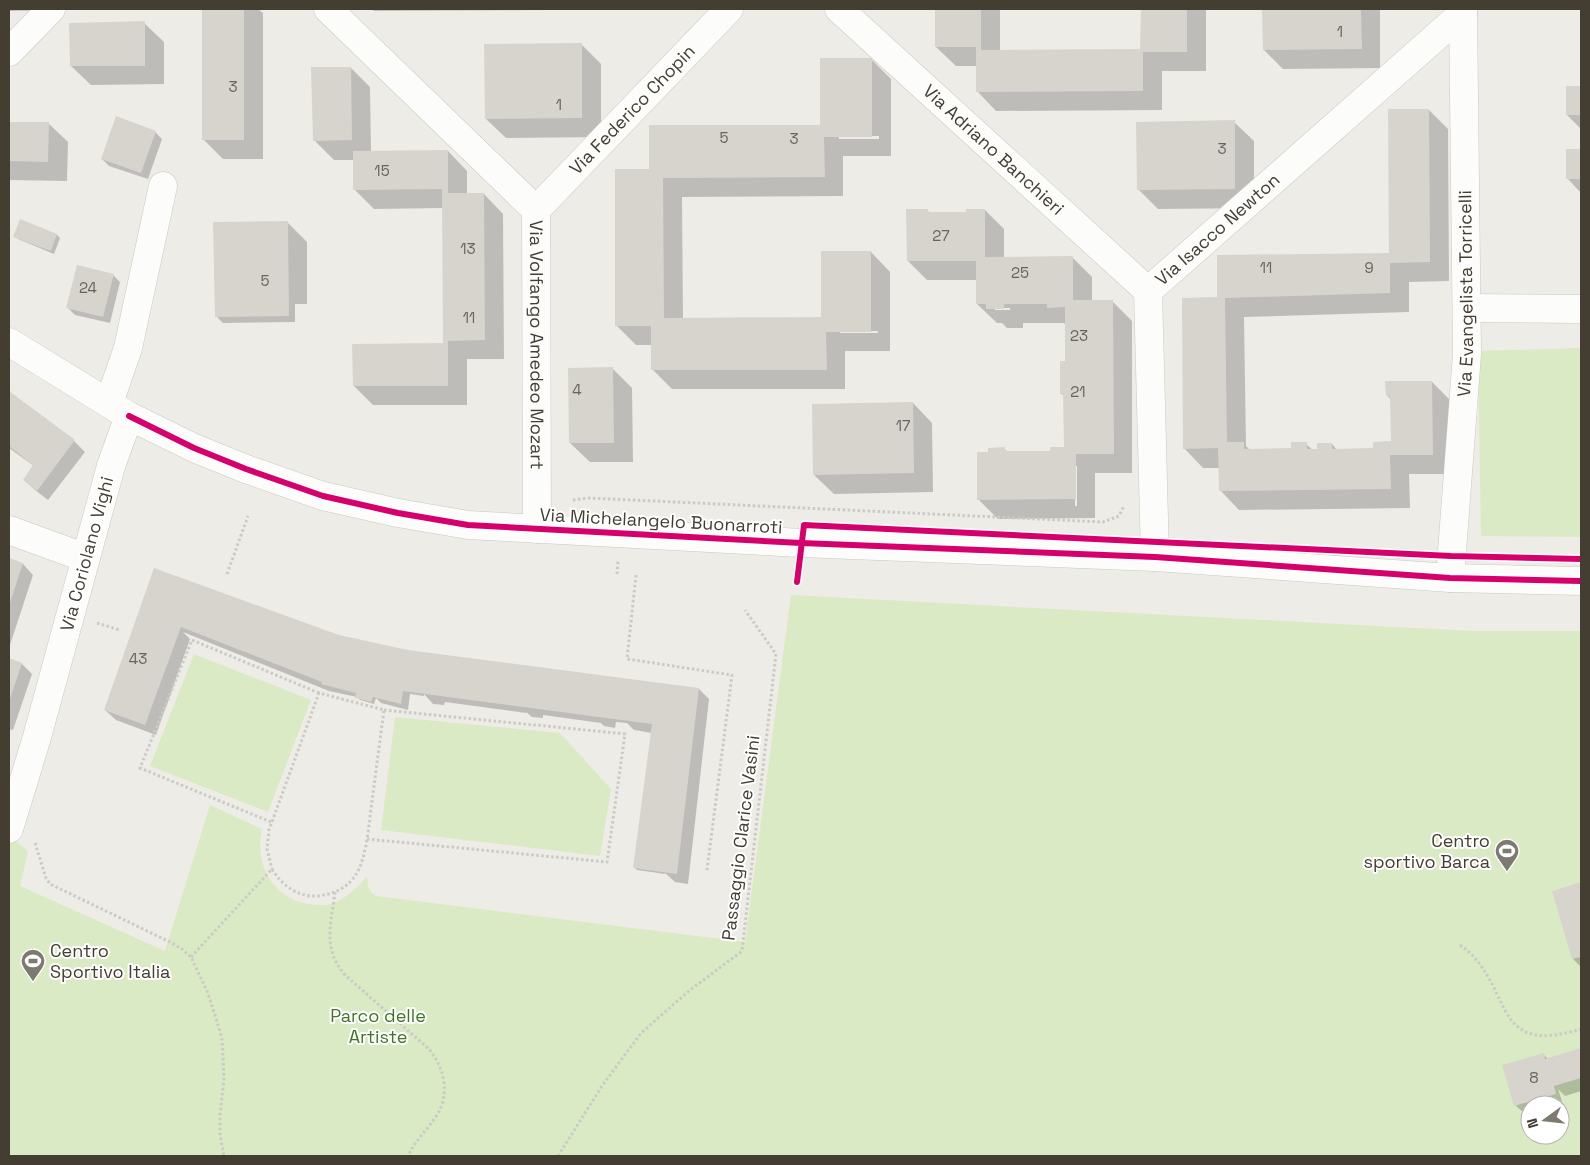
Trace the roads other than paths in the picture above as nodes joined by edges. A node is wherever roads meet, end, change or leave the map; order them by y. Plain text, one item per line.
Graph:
1 (52, 9) edge
2 (328, 9) edge
3 (729, 9) edge
4 (839, 9) edge
5 (1463, 11) edge
6 (9, 52) edge
7 (163, 186) dead end
8 (536, 210) junction
9 (1148, 291) junction
10 (1467, 308) junction
11 (1581, 308) edge
12 (9, 342) edge
13 (119, 409) junction
14 (537, 529) junction
15 (9, 530) edge
16 (1155, 557) junction
17 (86, 558) junction
18 (1450, 578) junction
19 (1581, 581) edge
20 (20, 832) edge

1 - 6 street
2 - 8 street, Via Volfango Amedeo Mozart
3 - 8 street, Via Federico Chopin
4 - 9 street, Via Adriano Banchieri
5 - 9 street, Via Isacco Newton
5 - 10 street, Via Evangelista Torricelli
7 - 13 street, Via Coriolano Vighi
8 - 14 street, Via Volfango Amedeo Mozart
9 - 16 street, Via Isacco Newton
10 - 11 street
10 - 18 street, Via Evangelista Torricelli
12 - 13 street
13 - 14 street, Via Michelangelo Buonarroti
13 - 17 street, Via Coriolano Vighi
14 - 16 street, Via Michelangelo Buonarroti
15 - 17 street
16 - 18 street, Via Michelangelo Buonarroti
17 - 20 street, Via Coriolano Vighi
18 - 19 street, Via Michelangelo Buonarroti

